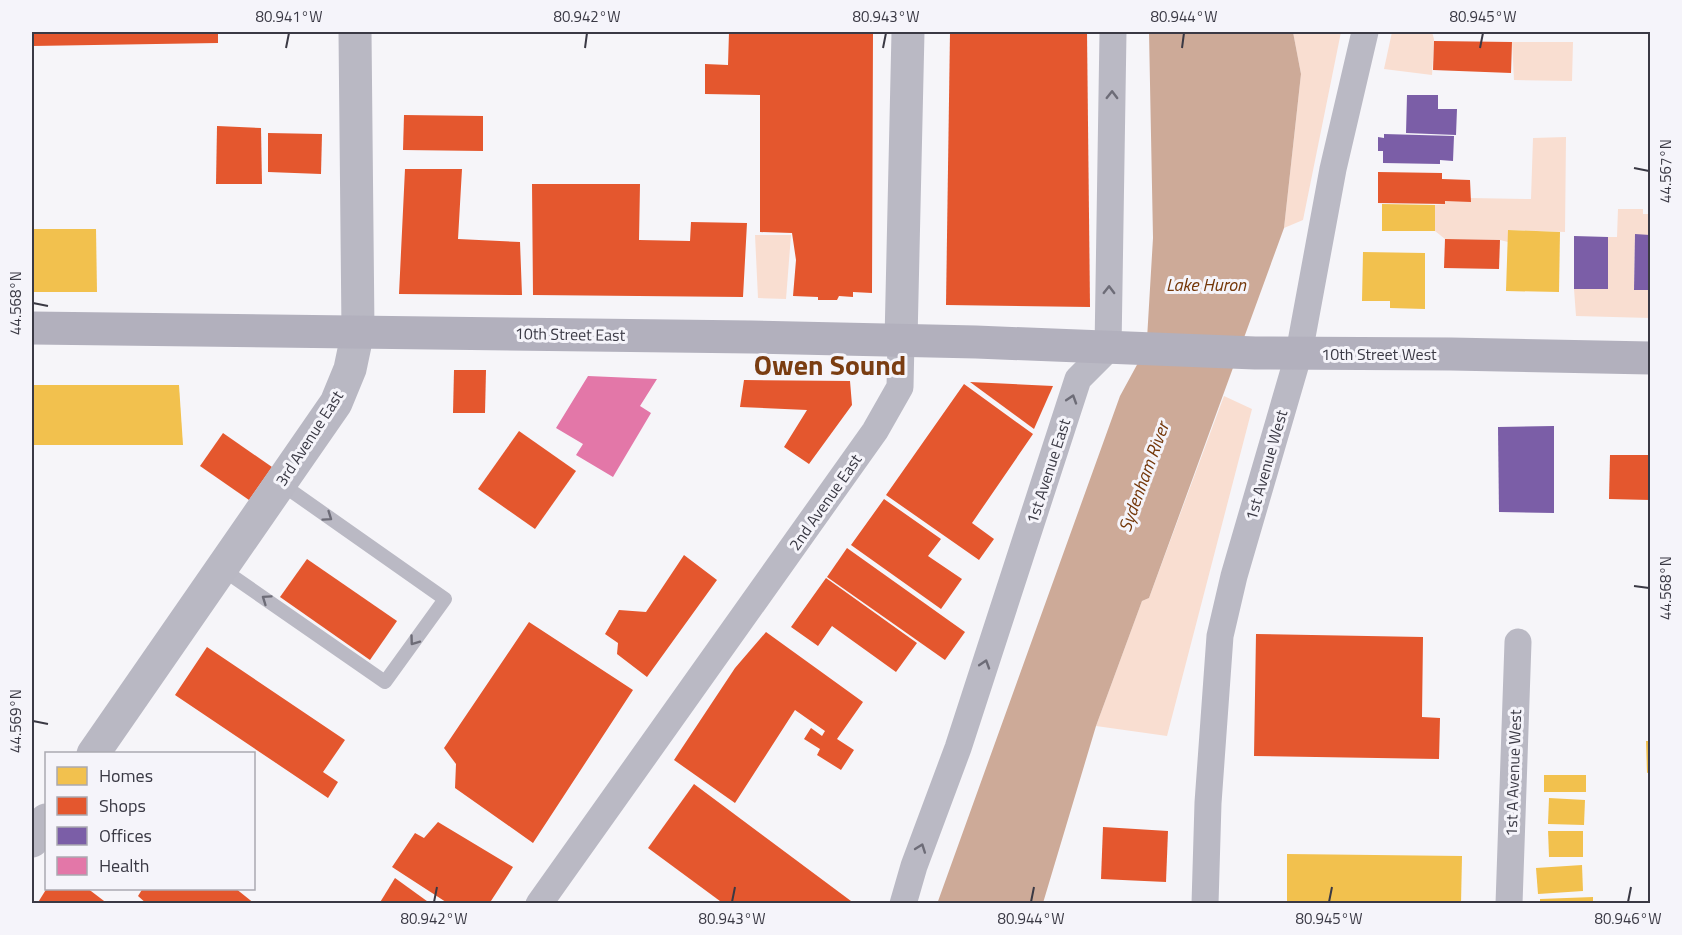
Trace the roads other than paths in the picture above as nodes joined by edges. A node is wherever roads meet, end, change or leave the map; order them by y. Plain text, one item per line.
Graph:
1 (355, 32) edge
2 (908, 32) edge
3 (1113, 32) edge
4 (1365, 32) edge
5 (32, 328) edge
6 (358, 332) junction
7 (901, 340) junction
8 (1108, 348) junction
9 (1299, 353) junction
10 (1650, 358) edge
11 (280, 483) junction
12 (221, 568) junction
13 (1518, 642) dead end
14 (94, 752) edge
15 (45, 822) edge
16 (32, 841) edge
17 (539, 903) edge
18 (903, 903) edge
19 (1205, 903) edge
20 (1509, 903) edge

1 - 6 main road, 3rd Avenue East
2 - 7 street, 2nd Avenue East
8 -> 3 street
4 - 9 street, 1st Avenue West
5 - 6 main road, 10th Street East
6 - 7 main road, 10th Street East
6 - 11 main road, 3rd Avenue East
7 - 8 main road, 10th Street East
7 - 17 street, 2nd Avenue East
8 - 9 main road, 10th Street West
18 -> 8 street, 1st Avenue East
9 - 10 main road, 10th Street West
9 - 19 street, 1st Avenue West
11 - 12 main road, 3rd Avenue East
11 -> 12 lane
12 - 14 main road, 3rd Avenue East
13 - 20 street, 1st A Avenue West
15 - 16 main road

